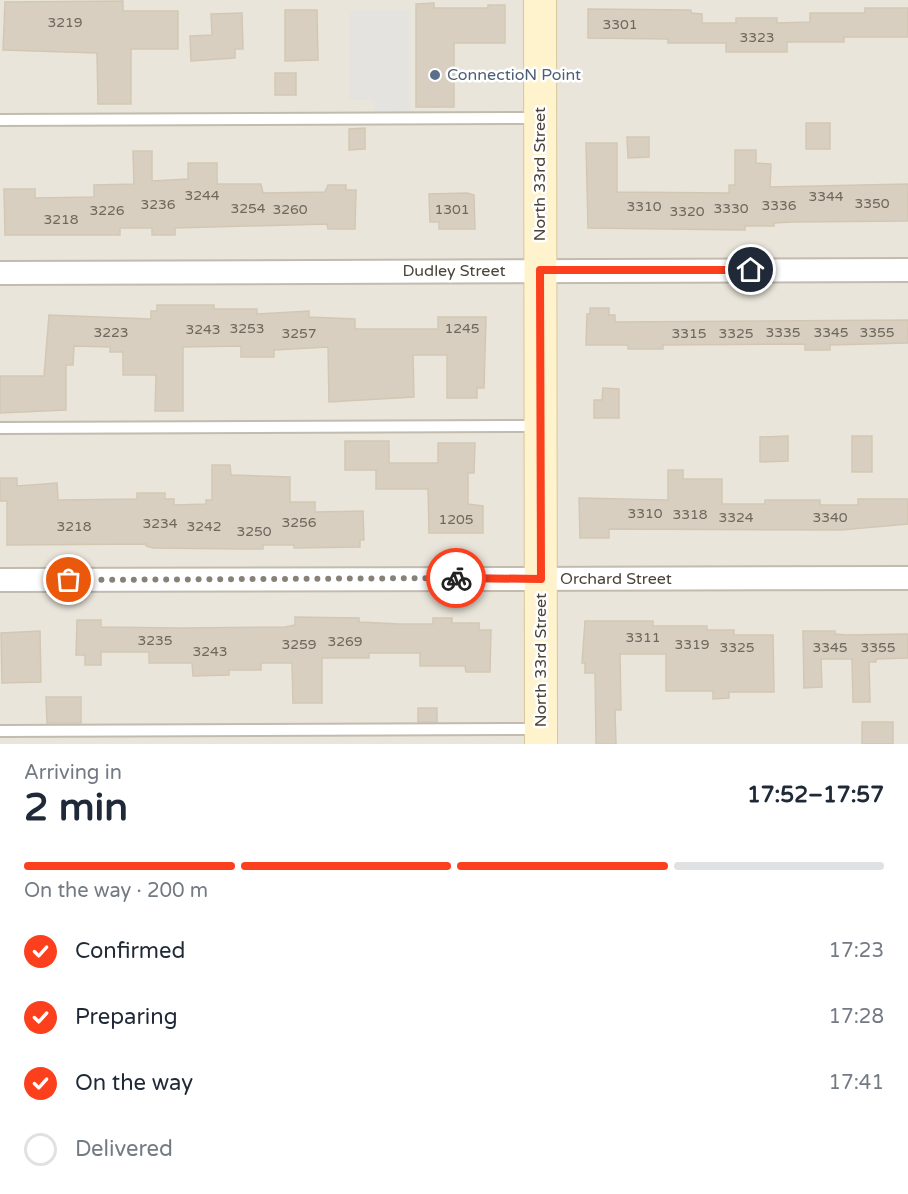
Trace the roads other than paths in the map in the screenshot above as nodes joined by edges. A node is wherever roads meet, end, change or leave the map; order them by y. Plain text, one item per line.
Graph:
1 (540, 0) edge
2 (540, 118) junction
3 (0, 120) edge
4 (540, 270) junction
5 (908, 270) edge
6 (0, 273) edge
7 (541, 426) junction
8 (0, 428) edge
9 (908, 578) edge
10 (541, 579) junction
11 (0, 580) edge
12 (0, 731) edge
13 (541, 737) edge

1 - 2 main road, North 33rd Street
2 - 3 lane
2 - 4 main road, North 33rd Street
4 - 5 street, Dudley Street
4 - 6 street, Dudley Street
4 - 7 main road, North 33rd Street
7 - 8 lane
7 - 10 main road, North 33rd Street
9 - 10 street, Orchard Street
10 - 11 street, Orchard Street
10 - 13 main road, North 33rd Street
12 - 13 lane

